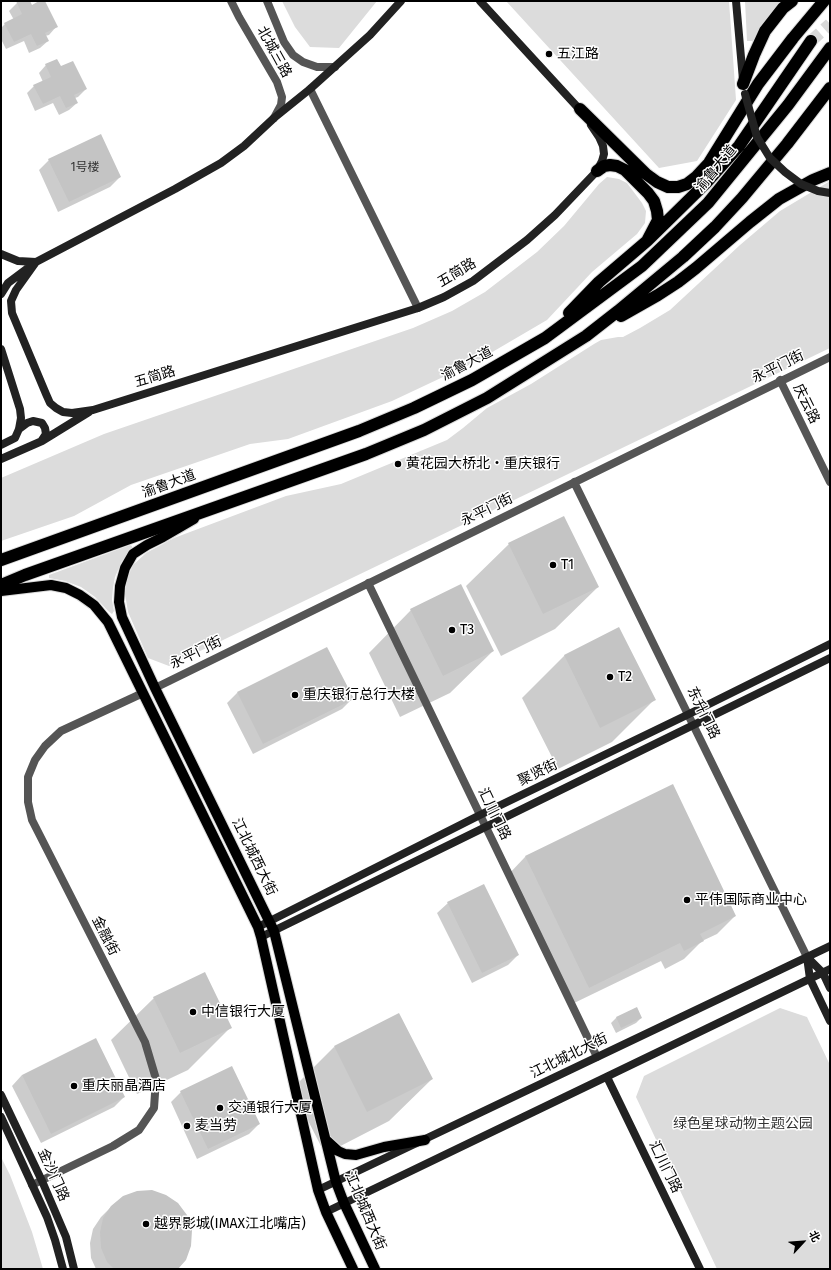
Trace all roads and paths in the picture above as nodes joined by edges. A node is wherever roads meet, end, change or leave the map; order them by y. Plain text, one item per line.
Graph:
1 (231, 1) edge
2 (267, 1) edge
3 (401, 1) edge
4 (480, 1) edge
5 (736, 1) edge
6 (792, 1) edge
7 (824, 1) edge
8 (811, 41) tunnel mouth
9 (830, 48) edge
10 (335, 67) junction
11 (830, 88) edge
12 (310, 89) junction
13 (744, 89) junction
14 (580, 109) junction
15 (274, 118) junction
16 (597, 171) junction
17 (830, 173) edge
18 (830, 193) edge
19 (647, 241) junction
20 (1, 254) edge
21 (36, 262) junction
22 (1, 294) edge
23 (418, 308) junction
24 (586, 336) junction
25 (545, 338) junction
26 (1, 349) edge
27 (830, 357) edge
28 (780, 380) junction
29 (93, 410) junction
30 (19, 429) junction
31 (42, 441) junction
32 (1, 445) edge
33 (1, 459) edge
34 (574, 482) junction
35 (830, 482) edge
36 (211, 509) junction
37 (1, 560) edge
38 (368, 583) junction
39 (1, 585) edge
40 (1, 591) edge
41 (830, 644) edge
42 (830, 658) edge
43 (155, 688) junction
44 (143, 693) junction
45 (689, 714) junction
46 (694, 725) junction
47 (480, 815) junction
48 (486, 827) junction
49 (270, 921) junction
50 (258, 927) junction
51 (274, 931) junction
52 (262, 937) junction
53 (830, 946) edge
54 (807, 957) junction
55 (826, 971) edge
56 (810, 979) junction
57 (830, 988) edge
58 (830, 1021) edge
59 (597, 1057) junction
60 (607, 1077) junction
61 (1, 1095) edge
62 (1, 1117) edge
63 (326, 1140) junction
64 (425, 1140) junction
65 (42, 1181) junction
66 (336, 1182) junction
67 (32, 1185) junction
68 (318, 1190) junction
69 (344, 1203) junction
70 (326, 1212) junction
71 (63, 1269) edge
72 (74, 1269) edge
73 (353, 1269) edge
74 (375, 1269) edge
75 (700, 1269) edge

1 - 15 street, 北城三路
2 - 10 street, 北城三路
3 - 10 main road, 五简路
4 - 14 main road, 五简路
5 - 13 main road
6 - 13 highway
7 - 14 highway
8 - 19 highway
9 - 25 highway, 渝鲁大道
10 - 12 main road, 五简路
11 - 24 highway
12 - 15 main road, 五简路
12 - 23 street
13 - 18 main road, bridge
14 - 16 main road, 五简路
15 - 21 main road, 五简路
16 - 19 highway
16 - 23 main road, 五简路
17 - 24 highway
19 - 25 highway
20 - 21 main road
21 - 22 main road, 五简路
21 - 29 main road, 五简路
23 - 29 main road, 五简路
24 - 36 highway
25 - 37 highway, 渝鲁大道
26 - 30 main road
27 - 28 street, 永平门街
28 - 34 street, 永平门街
28 - 35 street, 庆云路
29 - 31 main road, 五简路
30 - 31 main road
30 - 32 main road
31 - 33 main road, 五简路
34 - 38 street, 永平门街
34 - 45 street, 东升门路
36 - 39 highway
36 - 43 main road, 江北城西大街
38 - 43 street, 永平门街
38 - 47 street, 汇川门路
40 - 44 main road, 江北城西大街
41 - 45 main road, 聚贤街
42 - 46 main road, 聚贤街
43 - 49 main road, 江北城西大街
44 - 50 main road, 江北城西大街
44 - 65 street, 金融街
45 - 46 street, 东升门路
45 - 47 main road, 聚贤街
46 - 48 main road, 聚贤街
46 - 54 street, 东升门路
47 - 48 street, 汇川门路
47 - 49 main road, 聚贤街
48 - 51 main road, 聚贤街
48 - 59 street, 汇川门路
49 - 50 main road, 聚贤街
49 - 51 main road, 江北城西大街
50 - 52 main road, 江北城西大街
51 - 52 main road, 聚贤街
51 - 63 main road, 江北城西大街
52 - 68 main road, 江北城西大街
53 - 54 main road, 江北城北大街
54 - 55 main road, 东升门路
54 - 56 main road, 东升门路
54 - 59 main road, 江北城北大街
55 - 56 main road
55 - 57 main road, 东升门路
56 - 58 main road, 东升门路
56 - 60 main road
59 - 64 main road, 江北城北大街
60 - 69 main road
60 - 75 main road, 汇川门路
61 - 65 main road, 金沙门路
62 - 67 main road, 金沙门路
63 - 64 main road
63 - 66 main road, 江北城西大街
64 - 66 main road, 江北城北大街
65 - 67 street, 金融街
65 - 72 main road, 金沙门路
66 - 68 main road, 江北城北大街
66 - 69 main road, 江北城西大街
67 - 71 main road, 金沙门路
68 - 70 main road, 江北城西大街
69 - 70 main road
69 - 74 main road, 江北城西大街
70 - 73 main road, 江北城西大街

